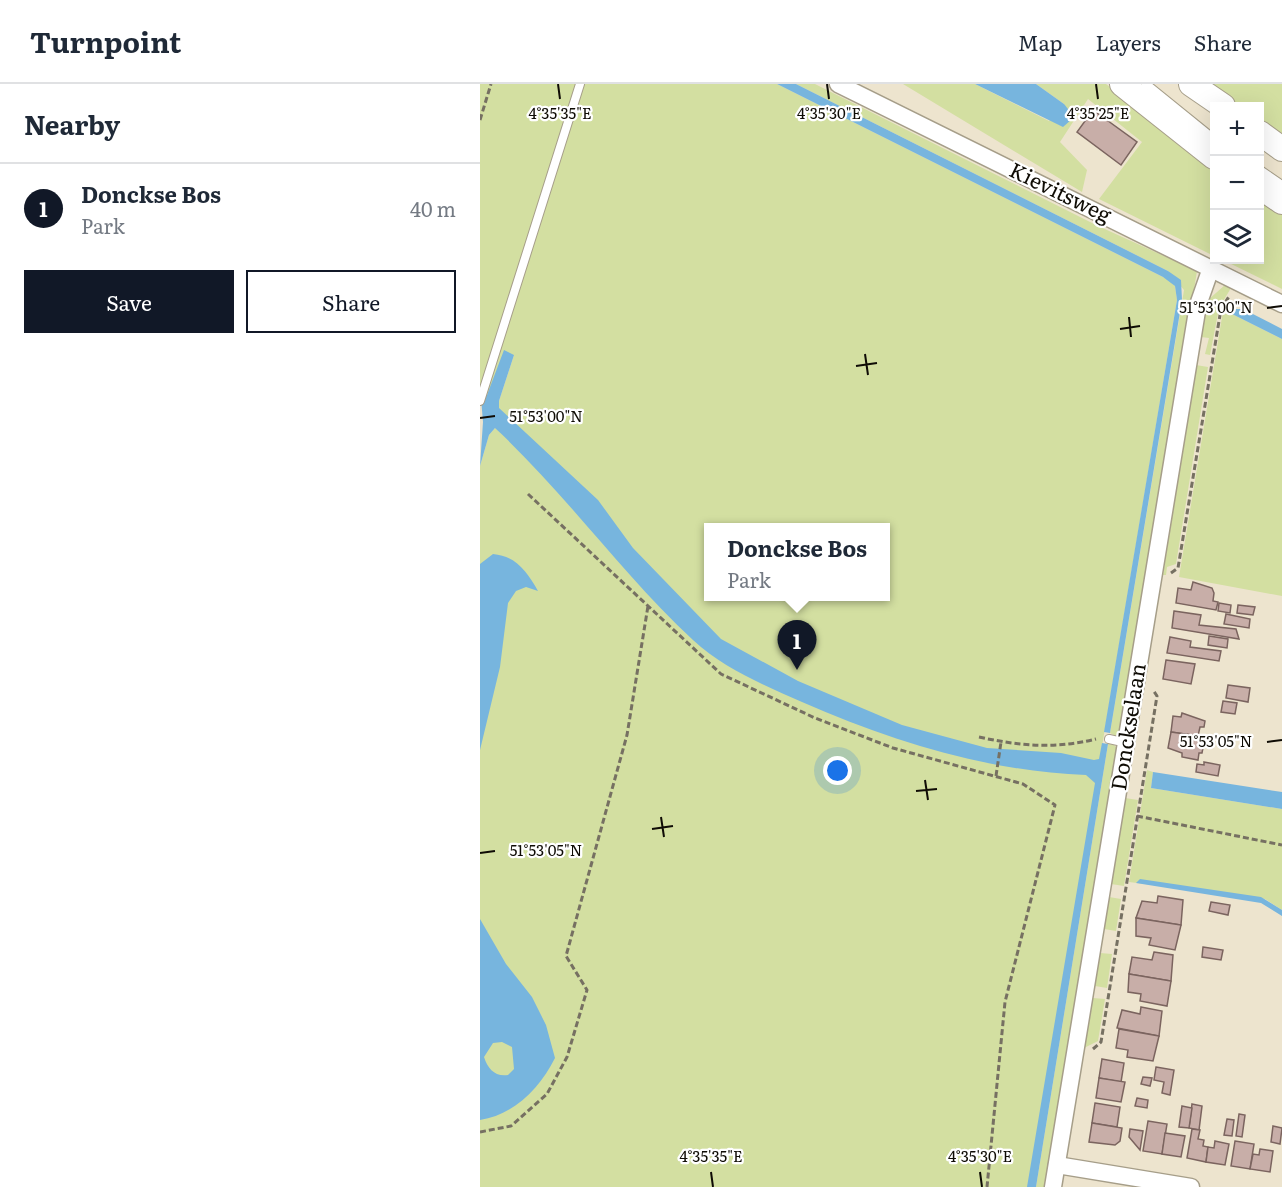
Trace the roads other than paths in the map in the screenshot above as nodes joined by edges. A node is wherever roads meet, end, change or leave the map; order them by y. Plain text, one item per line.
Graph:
1 (580, 84) edge
2 (838, 84) edge
3 (1122, 84) edge
4 (1146, 84) edge
5 (1191, 84) edge
6 (1216, 102) edge
7 (1210, 135) edge
8 (1264, 136) edge
9 (1282, 149) edge
10 (1214, 156) edge
11 (1264, 173) edge
12 (1282, 185) edge
13 (1264, 190) edge
14 (1282, 202) edge
15 (1211, 268) junction
16 (1282, 304) edge
17 (480, 401) edge
18 (1109, 739) road end
19 (1127, 743) junction
20 (1057, 1165) junction
21 (1053, 1187) edge
22 (1191, 1187) edge

1 - 17 lane
2 - 15 street, Kievitsweg
3 - 10 main road
4 - 7 lane
5 - 6 main road
8 - 9 main road
11 - 12 lane
13 - 14 main road
15 - 16 street, Kievitsweg
15 - 19 street, Donckselaan
18 - 19 lane
19 - 20 street, Donckselaan
20 - 21 street, Donckselaan
20 - 22 street

